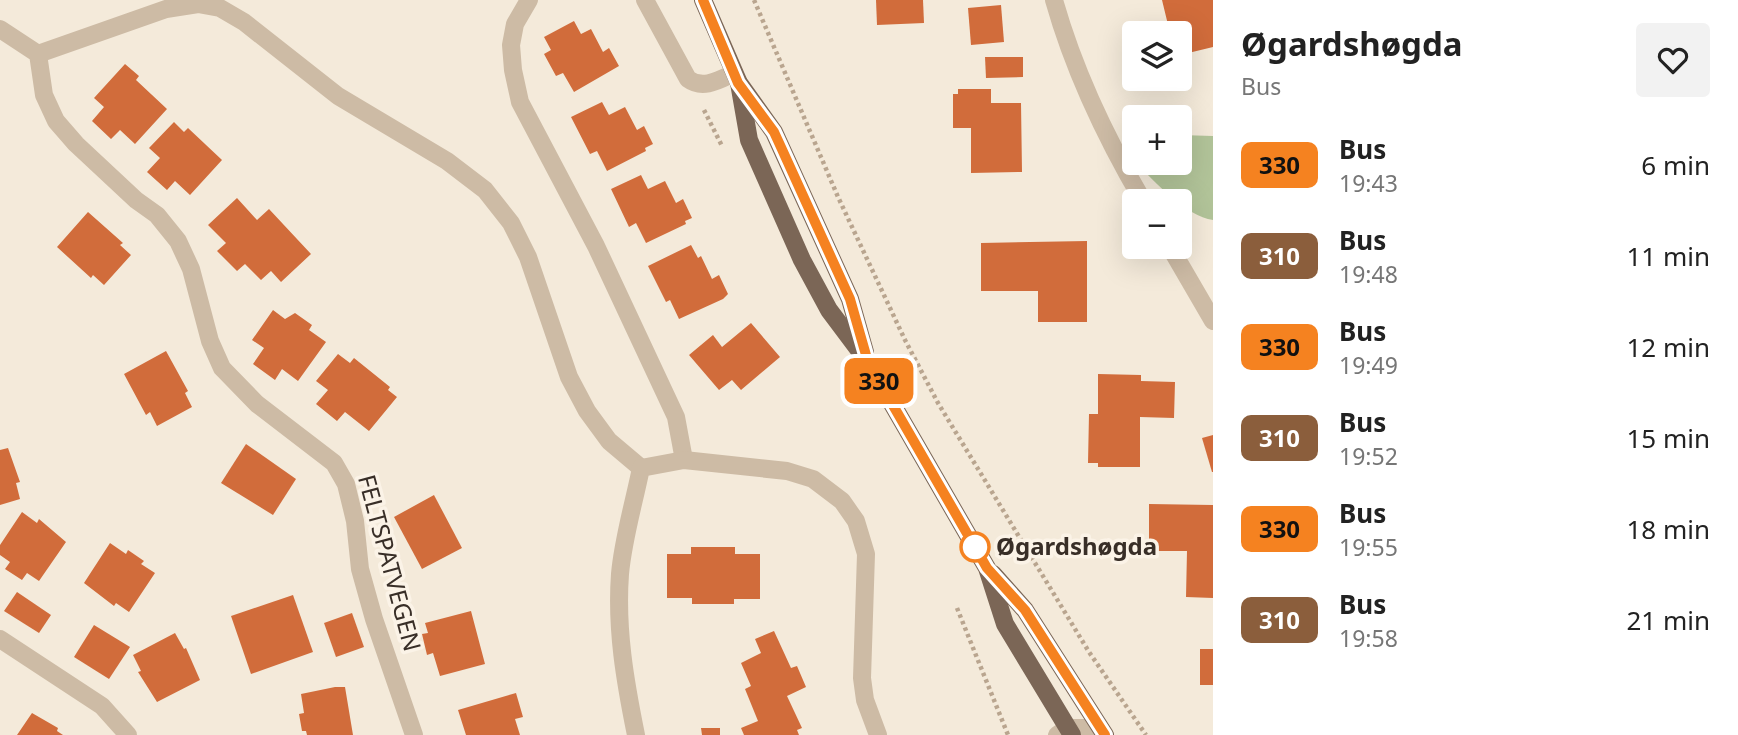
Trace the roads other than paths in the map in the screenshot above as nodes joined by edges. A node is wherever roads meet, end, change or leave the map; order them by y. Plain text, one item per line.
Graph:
1 (529, 0) edge
2 (645, 0) edge
3 (703, 0) edge
4 (1054, 0) edge
5 (198, 2) edge
6 (0, 29) edge
7 (38, 54) junction
8 (736, 78) junction
9 (1136, 189) edge
10 (1177, 259) edge
11 (1213, 321) edge
12 (868, 362) junction
13 (684, 460) junction
14 (641, 468) junction
15 (987, 568) junction
16 (0, 639) edge
17 (1065, 733) edge
18 (1100, 733) edge
19 (128, 735) edge
20 (414, 735) edge
21 (636, 735) edge
22 (878, 735) edge

1 - 13 street
2 - 8 street
3 - 8 main road
4 - 9 street
5 - 7 street
5 - 14 street
6 - 7 street
7 - 20 street, FELTSPATVEGEN
8 - 12 main road
8 - 12 main road
10 - 11 street
12 - 15 main road
13 - 14 street
13 - 22 street
14 - 21 street
15 - 17 main road
15 - 18 main road
16 - 19 street
17 - 18 street

